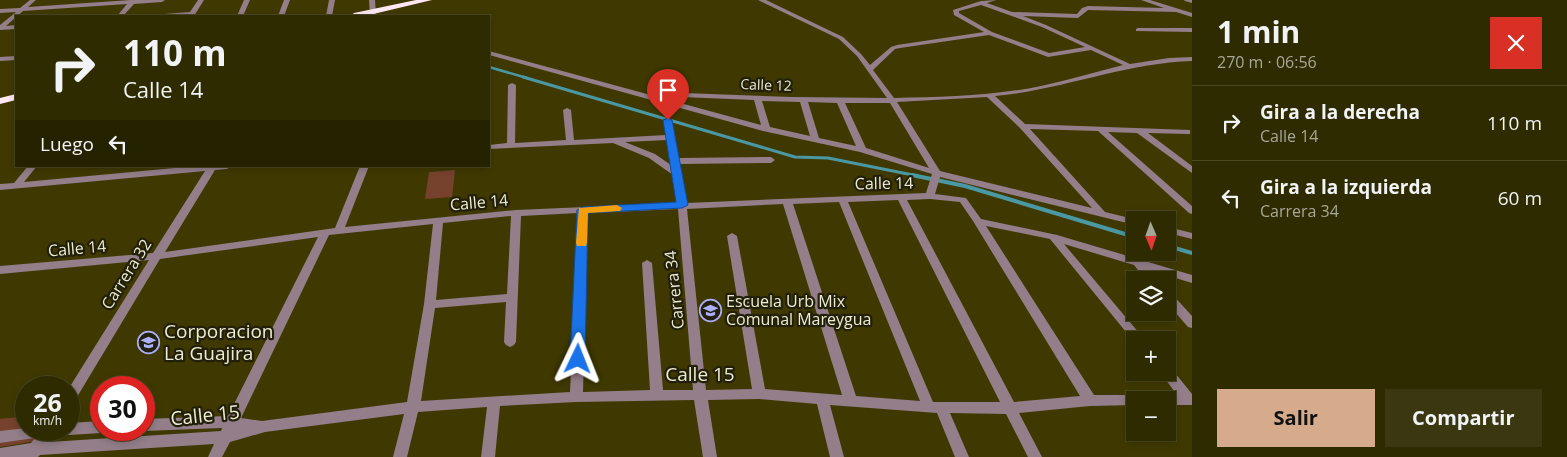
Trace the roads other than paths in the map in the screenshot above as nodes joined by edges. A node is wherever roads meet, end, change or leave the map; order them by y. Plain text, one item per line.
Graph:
1 (33, 0) edge
2 (162, 0) edge
3 (201, 0) edge
4 (247, 0) edge
5 (287, 0) edge
6 (332, 0) edge
7 (372, 0) edge
8 (428, 0) edge
9 (761, 0) edge
10 (993, 0) edge
11 (1144, 0) edge
12 (1187, 0) edge
13 (1192, 0) edge
14 (133, 1) edge
15 (981, 3) junction
16 (21, 10) junction
17 (1176, 10) junction
18 (0, 11) edge
19 (1010, 14) junction
20 (1190, 14) edge
21 (15, 15) edge
22 (15, 15) edge
23 (121, 15) edge
24 (191, 15) edge
25 (240, 15) edge
26 (281, 15) edge
27 (328, 15) edge
28 (372, 15) edge
29 (15, 27) edge
30 (0, 28) edge
31 (1138, 30) dead end
32 (1192, 30) edge
33 (990, 33) junction
34 (1093, 48) junction
35 (490, 53) edge
36 (15, 58) edge
37 (0, 59) edge
38 (1192, 59) edge
39 (1128, 65) junction
40 (870, 69) junction
41 (512, 84) dead end
42 (15, 91) edge
43 (639, 93) junction
44 (0, 95) edge
45 (989, 95) junction
46 (15, 97) edge
47 (757, 98) junction
48 (803, 99) junction
49 (840, 100) junction
50 (892, 100) junction
51 (0, 101) edge
52 (567, 110) dead end
53 (668, 120) dead end
54 (1023, 126) junction
55 (766, 129) junction
56 (1100, 129) junction
57 (1139, 130) junction
58 (1187, 132) dead end
59 (669, 137) junction
60 (815, 139) junction
61 (613, 140) junction
62 (570, 142) junction
63 (511, 146) junction
64 (490, 147) edge
65 (862, 150) junction
66 (771, 160) dead end
67 (674, 161) junction
68 (32, 167) edge
69 (220, 167) edge
70 (366, 167) edge
71 (212, 168) junction
72 (1192, 170) edge
73 (676, 173) junction
74 (936, 178) junction
75 (17, 185) junction
76 (0, 187) edge
77 (930, 196) junction
78 (901, 197) junction
79 (842, 199) junction
80 (787, 201) junction
81 (682, 205) junction
82 (583, 210) junction
83 (1192, 211) edge
84 (516, 214) junction
85 (1102, 214) junction
86 (1126, 220) edge
87 (438, 221) junction
88 (978, 221) junction
89 (339, 231) junction
90 (1176, 232) edge
91 (325, 234) junction
92 (732, 236) dead end
93 (1192, 236) edge
94 (1053, 237) junction
95 (158, 256) junction
96 (647, 262) dead end
97 (1137, 262) junction
98 (0, 270) edge
99 (1144, 271) edge
100 (1192, 279) edge
101 (511, 298) junction
102 (430, 304) junction
103 (1176, 306) edge
104 (1192, 324) edge
105 (1131, 331) edge
106 (510, 342) dead end
107 (80, 380) edge
108 (1174, 381) edge
109 (657, 394) junction
110 (700, 394) junction
111 (759, 394) junction
112 (576, 397) junction
113 (822, 399) junction
114 (1126, 400) edge
115 (1176, 400) edge
116 (1190, 400) edge
117 (494, 401) junction
118 (852, 401) junction
119 (1090, 401) junction
120 (935, 407) junction
121 (414, 408) junction
122 (1010, 408) junction
123 (232, 422) junction
124 (155, 424) edge
125 (265, 426) junction
126 (15, 435) edge
127 (0, 437) edge
128 (225, 437) junction
129 (41, 441) edge
130 (33, 453) edge
131 (0, 454) edge
132 (215, 457) edge
133 (400, 457) edge
134 (488, 457) edge
135 (710, 457) edge
136 (837, 457) edge
137 (962, 457) edge
138 (1035, 457) edge

1 - 16 street
2 - 14 street
3 - 24 street
4 - 25 street
5 - 26 street
6 - 27 street
7 - 28 street
8 - 28 highway
9 - 40 street
10 - 15 street
11 - 17 street
12 - 13 street
14 - 16 street
14 - 23 street
15 - 19 street
15 - 33 street
16 - 18 street
16 - 22 street
17 - 19 street
17 - 20 street
19 - 34 street
21 - 30 street
29 - 30 street
31 - 32 street
33 - 34 street
33 - 40 street
34 - 39 street
35 - 43 street, Calle 14
36 - 37 street
38 - 39 street, Calle 12
39 - 45 street, Calle 12
40 - 50 street
41 - 63 street
42 - 44 highway
43 - 47 street, Calle 12
43 - 55 street, Calle 14
45 - 50 street, Calle 12
45 - 54 street
46 - 51 highway
47 - 48 street, Calle 12
47 - 55 street
48 - 49 street, Calle 12
48 - 60 street
49 - 50 street, Calle 12
49 - 65 street
50 - 74 street
52 - 62 street
53 - 59 street, Carrera 34
54 - 56 street
54 - 85 street
55 - 60 street, Calle 14
56 - 57 street
56 - 83 street
57 - 58 street
57 - 72 street
59 - 61 street
59 - 67 street, Carrera 34
60 - 65 street, Calle 14
61 - 62 street
61 - 73 street
62 - 63 street
63 - 64 street
65 - 74 street, Calle 14
66 - 67 street
67 - 73 street, Carrera 34
68 - 75 street
69 - 71 street
70 - 89 street
71 - 75 street
71 - 95 street, Carrera 32
73 - 81 street, Carrera 34
74 - 77 street
74 - 85 street, Calle 14
75 - 76 street
77 - 78 street, Calle 14
77 - 88 street, Calle 14
78 - 79 street, Calle 14
78 - 122 street
79 - 80 street, Calle 14
79 - 120 street
80 - 81 street, Calle 14
80 - 118 street
81 - 82 street, Calle 14
81 - 110 street, Carrera 34
82 - 84 street, Calle 14
82 - 112 street
84 - 87 street, Calle 14
84 - 101 street
85 - 86 street, Calle 14
87 - 89 street, Calle 14
87 - 102 street
88 - 94 street
88 - 119 street
89 - 91 street, Calle 14
90 - 93 street
91 - 95 street, Calle 14
91 - 123 street
92 - 111 street
94 - 97 street
94 - 105 street
95 - 98 street, Calle 14
95 - 107 street, Carrera 32
96 - 109 street
97 - 99 street
97 - 100 street
101 - 102 street
101 - 106 street
102 - 121 street
103 - 104 street
108 - 116 street
109 - 110 street, Calle 15
109 - 112 street, Calle 15
110 - 111 street, Calle 15
110 - 135 street, Carrera 34
111 - 113 street, Calle 15
112 - 117 street, Calle 15
113 - 118 street, Calle 15
113 - 136 street
114 - 119 street, Calle 15
115 - 116 street
117 - 121 street, Calle 15
117 - 134 street
118 - 120 street, Calle 15
119 - 122 street, Calle 15
120 - 122 street, Calle 15
120 - 137 street
121 - 125 street, Calle 15
121 - 133 street
122 - 138 street
123 - 124 street, Calle 15
123 - 125 street, Calle 15
123 - 128 street
125 - 128 street, Calle 15
126 - 127 street
128 - 130 street, Calle 15
128 - 132 street
129 - 130 street
130 - 131 street, Calle 15

